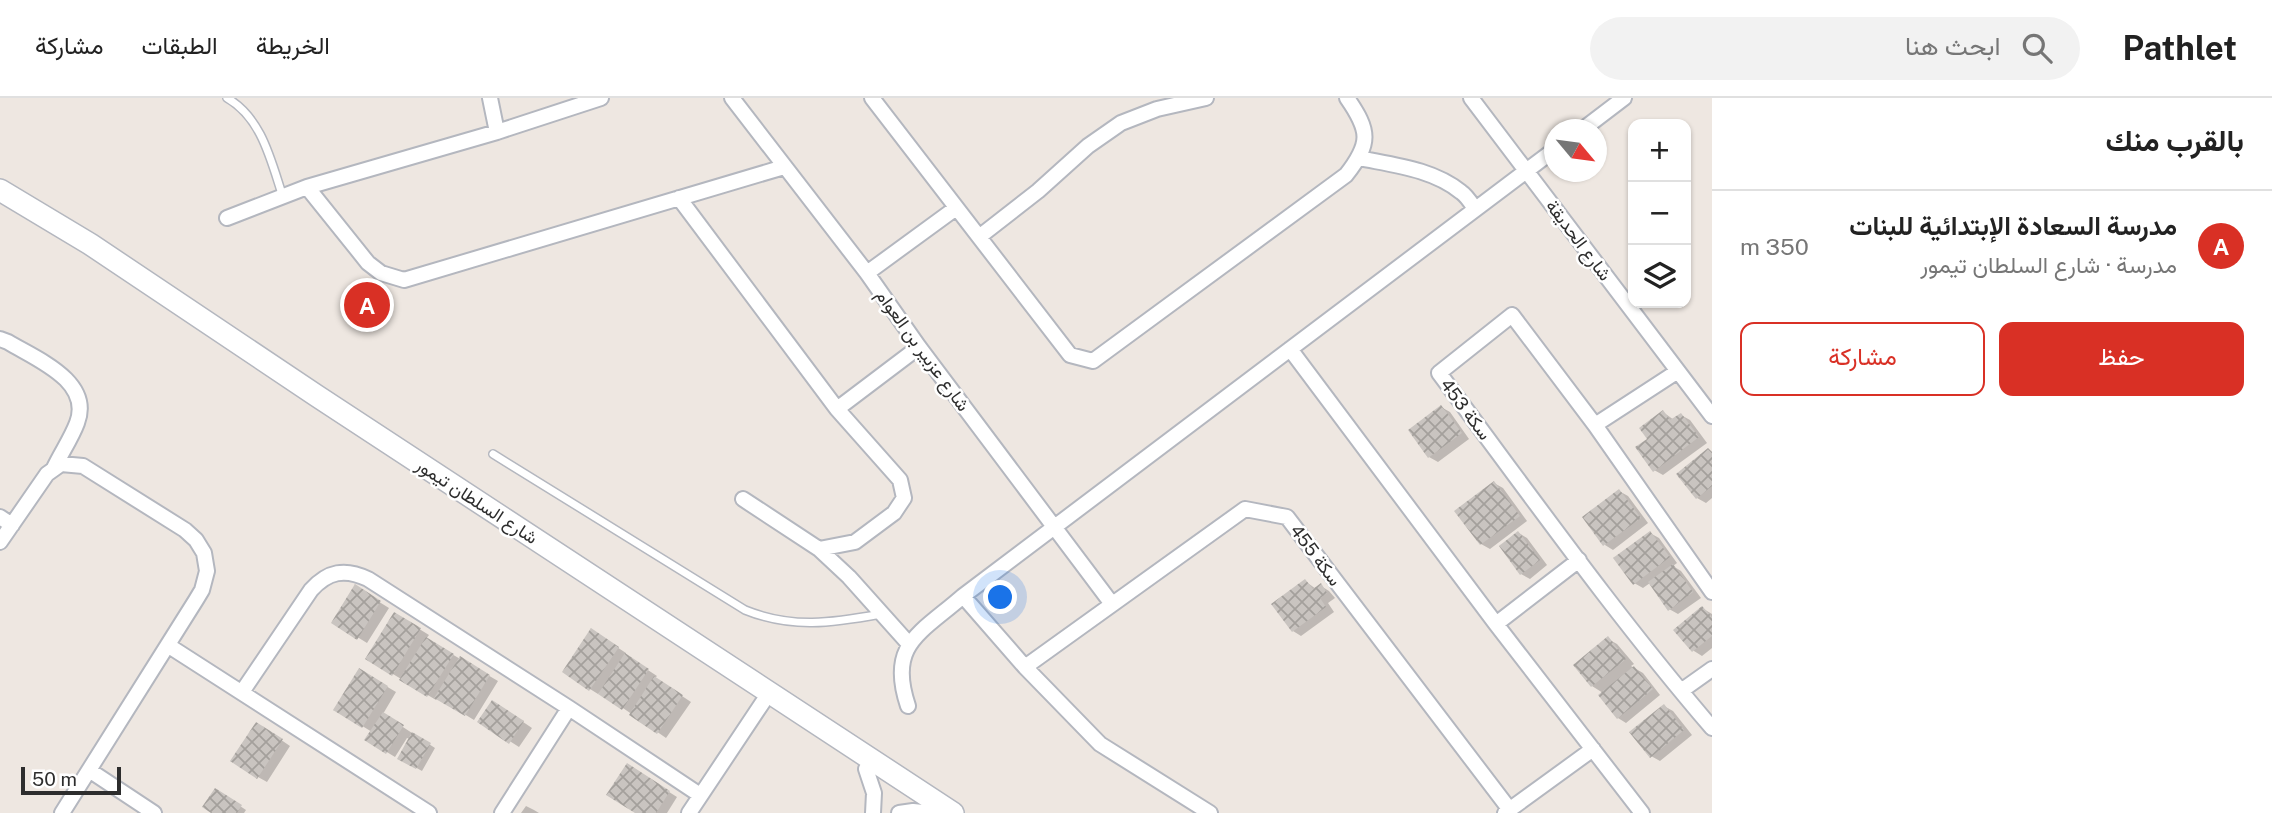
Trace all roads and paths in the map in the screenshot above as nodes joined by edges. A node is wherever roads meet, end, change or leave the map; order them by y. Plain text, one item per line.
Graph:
1 (227, 98) edge
2 (490, 98) edge
3 (601, 98) edge
4 (732, 98) edge
5 (872, 98) edge
6 (1206, 98) edge
7 (1347, 98) edge
8 (1471, 98) edge
9 (1624, 98) edge
10 (1596, 119) edge
11 (497, 132) junction
12 (1544, 158) edge
13 (1359, 159) junction
14 (784, 167) junction
15 (1526, 171) junction
16 (307, 187) junction
17 (0, 190) edge
18 (283, 197) junction
19 (679, 198) junction
20 (0, 200) edge
21 (956, 208) junction
22 (1475, 209) junction
23 (227, 218) dead end
24 (978, 237) junction
25 (867, 273) junction
26 (0, 339) edge
27 (919, 347) junction
28 (1290, 349) junction
29 (1678, 371) junction
30 (837, 409) junction
31 (1712, 416) edge
32 (1595, 425) junction
33 (493, 454) dead end
34 (54, 468) junction
35 (743, 499) dead end
36 (6, 521) edge
37 (1055, 527) junction
38 (0, 542) edge
39 (819, 549) junction
40 (1579, 560) junction
41 (1712, 592) edge
42 (963, 596) junction
43 (1112, 604) junction
44 (882, 614) junction
45 (1496, 624) junction
46 (909, 644) junction
47 (169, 646) junction
48 (1025, 667) junction
49 (1712, 669) edge
50 (1681, 691) junction
51 (242, 692) junction
52 (763, 702) junction
53 (908, 706) dead end
54 (569, 708) junction
55 (1712, 728) edge
56 (1593, 750) junction
57 (866, 769) junction
58 (89, 770) junction
59 (700, 795) junction
60 (1507, 811) edge
61 (62, 813) edge
62 (155, 813) edge
63 (429, 813) edge
64 (502, 813) edge
65 (689, 813) edge
66 (873, 813) edge
67 (899, 813) edge
68 (933, 813) edge
69 (953, 813) edge
70 (1210, 813) edge
71 (1642, 813) edge

1 - 18 lane
2 - 11 street
3 - 11 street
4 - 14 street, شارع عزبير بن العوام
5 - 21 street
6 - 24 street
7 - 13 street
8 - 15 street, شارع الحديقة
9 - 10 street
11 - 16 street
12 - 15 street
13 - 22 street
13 - 24 street
14 - 19 street
14 - 25 street, شارع عزبير بن العوام
15 - 22 street
15 - 29 street, شارع الحديقة
16 - 18 street
16 - 19 street
17 - 69 main road, شارع السلطان تيمور
18 - 23 street
19 - 30 street
20 - 52 main road, شارع السلطان تيمور
21 - 24 street
21 - 25 street
22 - 28 street
25 - 27 street, شارع عزبير بن العوام
26 - 34 street
27 - 30 street
27 - 37 street, شارع عزبير بن العوام
28 - 37 street
28 - 45 street
29 - 31 street, شارع الحديقة
29 - 32 street
30 - 39 street
32 - 40 street, سكة 453
32 - 41 street, سكة 453
33 - 44 lane
34 - 36 street
34 - 47 street
35 - 39 street
36 - 38 street
37 - 42 street
37 - 43 street, شارع عزبير بن العوام
39 - 44 street
40 - 45 street
40 - 50 street, سكة 453
42 - 46 street
42 - 48 street
43 - 48 street, سكة 455
43 - 60 street, سكة 455
44 - 46 street
45 - 56 street
46 - 53 street
47 - 51 street
47 - 58 street
48 - 70 street
49 - 50 street
50 - 55 street, سكة 453
51 - 54 street
51 - 63 street
52 - 57 main road, شارع السلطان تيمور
52 - 59 street
54 - 59 street
54 - 64 street
56 - 60 street, سكة 455
56 - 71 street
57 - 66 street
57 - 68 main road, شارع السلطان تيمور
58 - 61 street
58 - 62 street
59 - 65 street
67 - 68 street

